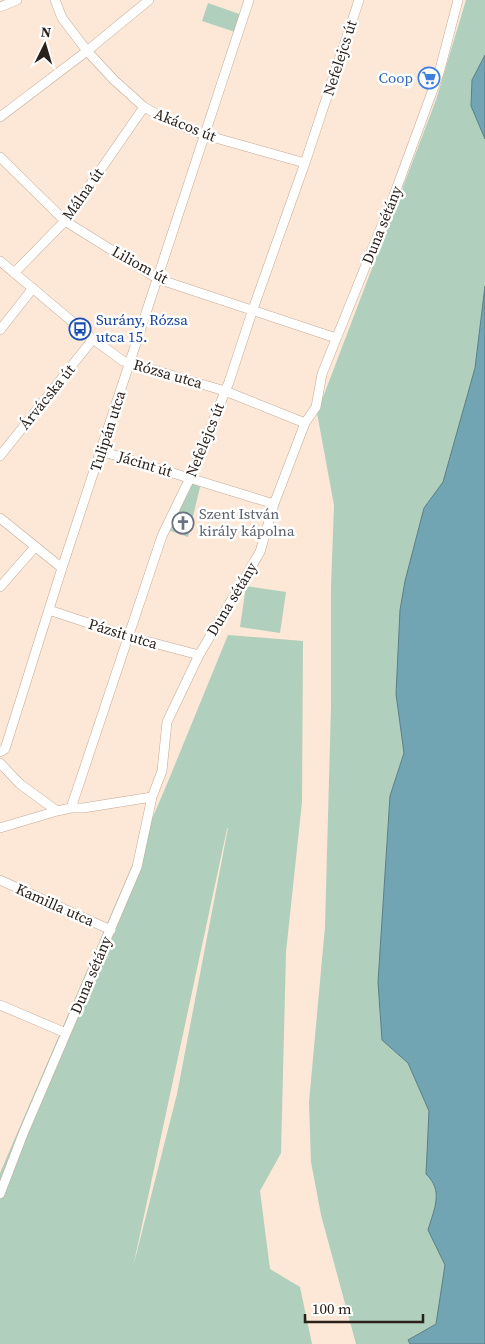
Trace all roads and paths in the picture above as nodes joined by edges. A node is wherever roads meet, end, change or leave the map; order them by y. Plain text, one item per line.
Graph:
1 (17, 0) edge
2 (55, 0) edge
3 (149, 0) edge
4 (249, 0) edge
5 (359, 0) edge
6 (458, 0) edge
7 (0, 7) edge
8 (87, 51) junction
9 (144, 108) junction
10 (0, 117) edge
11 (205, 135) junction
12 (0, 156) edge
13 (305, 163) junction
14 (65, 221) junction
15 (0, 261) edge
16 (14, 273) junction
17 (158, 279) junction
18 (33, 288) junction
19 (253, 309) junction
20 (0, 330) edge
21 (336, 338) junction
22 (94, 339) junction
23 (130, 363) junction
24 (225, 391) junction
25 (305, 423) junction
26 (101, 451) junction
27 (0, 456) edge
28 (190, 478) junction
29 (274, 504) junction
30 (0, 518) edge
31 (35, 547) junction
32 (62, 568) junction
33 (0, 587) edge
34 (49, 610) junction
35 (127, 636) junction
36 (198, 655) junction
37 (2, 750) edge
38 (0, 763) edge
39 (152, 797) junction
40 (71, 808) junction
41 (57, 811) junction
42 (0, 828) edge
43 (0, 880) edge
44 (110, 930) junction
45 (0, 1005) edge
46 (66, 1033) junction
47 (0, 1194) edge

1 - 7 street
2 - 8 street, Akácos út
3 - 8 street
4 - 11 street, Tulipán utca
5 - 13 street, Nefelejcs út
6 - 21 street, Duna sétány
8 - 9 street, Akácos út
8 - 10 street
9 - 11 street, Akácos út
9 - 14 street, Málna út
11 - 13 street, Akácos út
11 - 17 street, Tulipán utca
12 - 14 street, Liliom út
13 - 19 street, Nefelejcs út
14 - 16 street, Málna út
14 - 17 street, Liliom út
15 - 16 street, Rózsa utca
16 - 18 street, Rózsa utca
17 - 19 street, Liliom út
17 - 23 street, Tulipán utca
18 - 20 street
18 - 22 street, Rózsa utca
19 - 21 street, Liliom út
19 - 24 street, Nefelejcs út
21 - 25 street, Duna sétány
22 - 23 street, Rózsa utca
22 - 27 street, Árvácska út
23 - 24 street, Rózsa utca
23 - 26 street, Tulipán utca
24 - 25 street, Rózsa utca
24 - 28 street, Nefelejcs út
25 - 29 street, Duna sétány
26 - 28 street, Jácint út
26 - 32 street, Tulipán utca
28 - 29 street, Jácint út
28 - 35 street, Nefelejcs út
29 - 36 street, Duna sétány
30 - 31 street
31 - 32 street
31 - 33 street
32 - 34 street, Tulipán utca
34 - 35 street, Pázsit utca
34 - 37 street, Tulipán utca
35 - 36 street, Pázsit utca
35 - 40 street, Nefelejcs út
36 - 39 street, Duna sétány
38 - 41 street
39 - 40 street
39 - 44 street, Duna sétány
40 - 41 street
41 - 42 street
43 - 44 street, Kamilla utca
44 - 46 street, Duna sétány
45 - 46 street
46 - 47 street, Duna sétány

